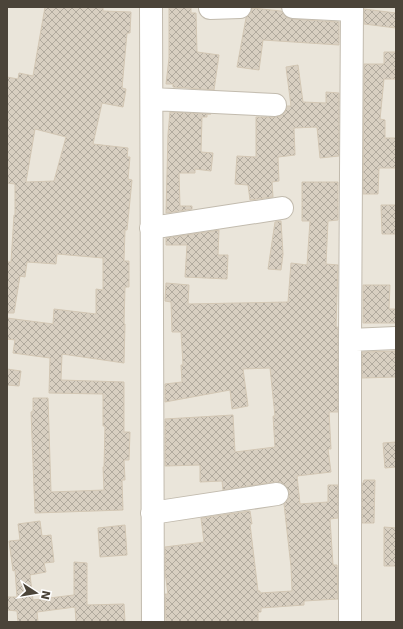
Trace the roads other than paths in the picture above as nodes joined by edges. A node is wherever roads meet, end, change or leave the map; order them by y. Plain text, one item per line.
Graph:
1 (151, 7) edge
2 (240, 7) edge
3 (293, 7) edge
4 (210, 8) edge
5 (352, 9) edge
6 (152, 98) junction
7 (275, 105) dead end
8 (282, 208) dead end
9 (151, 228) junction
10 (396, 338) edge
11 (350, 340) junction
12 (277, 494) dead end
13 (152, 513) junction
14 (153, 622) edge
15 (350, 622) edge

1 - 6 street
2 - 4 street
3 - 5 street
5 - 11 street
6 - 7 street
6 - 9 street
8 - 9 street
9 - 13 street
10 - 11 street
11 - 15 street
12 - 13 street
13 - 14 street

